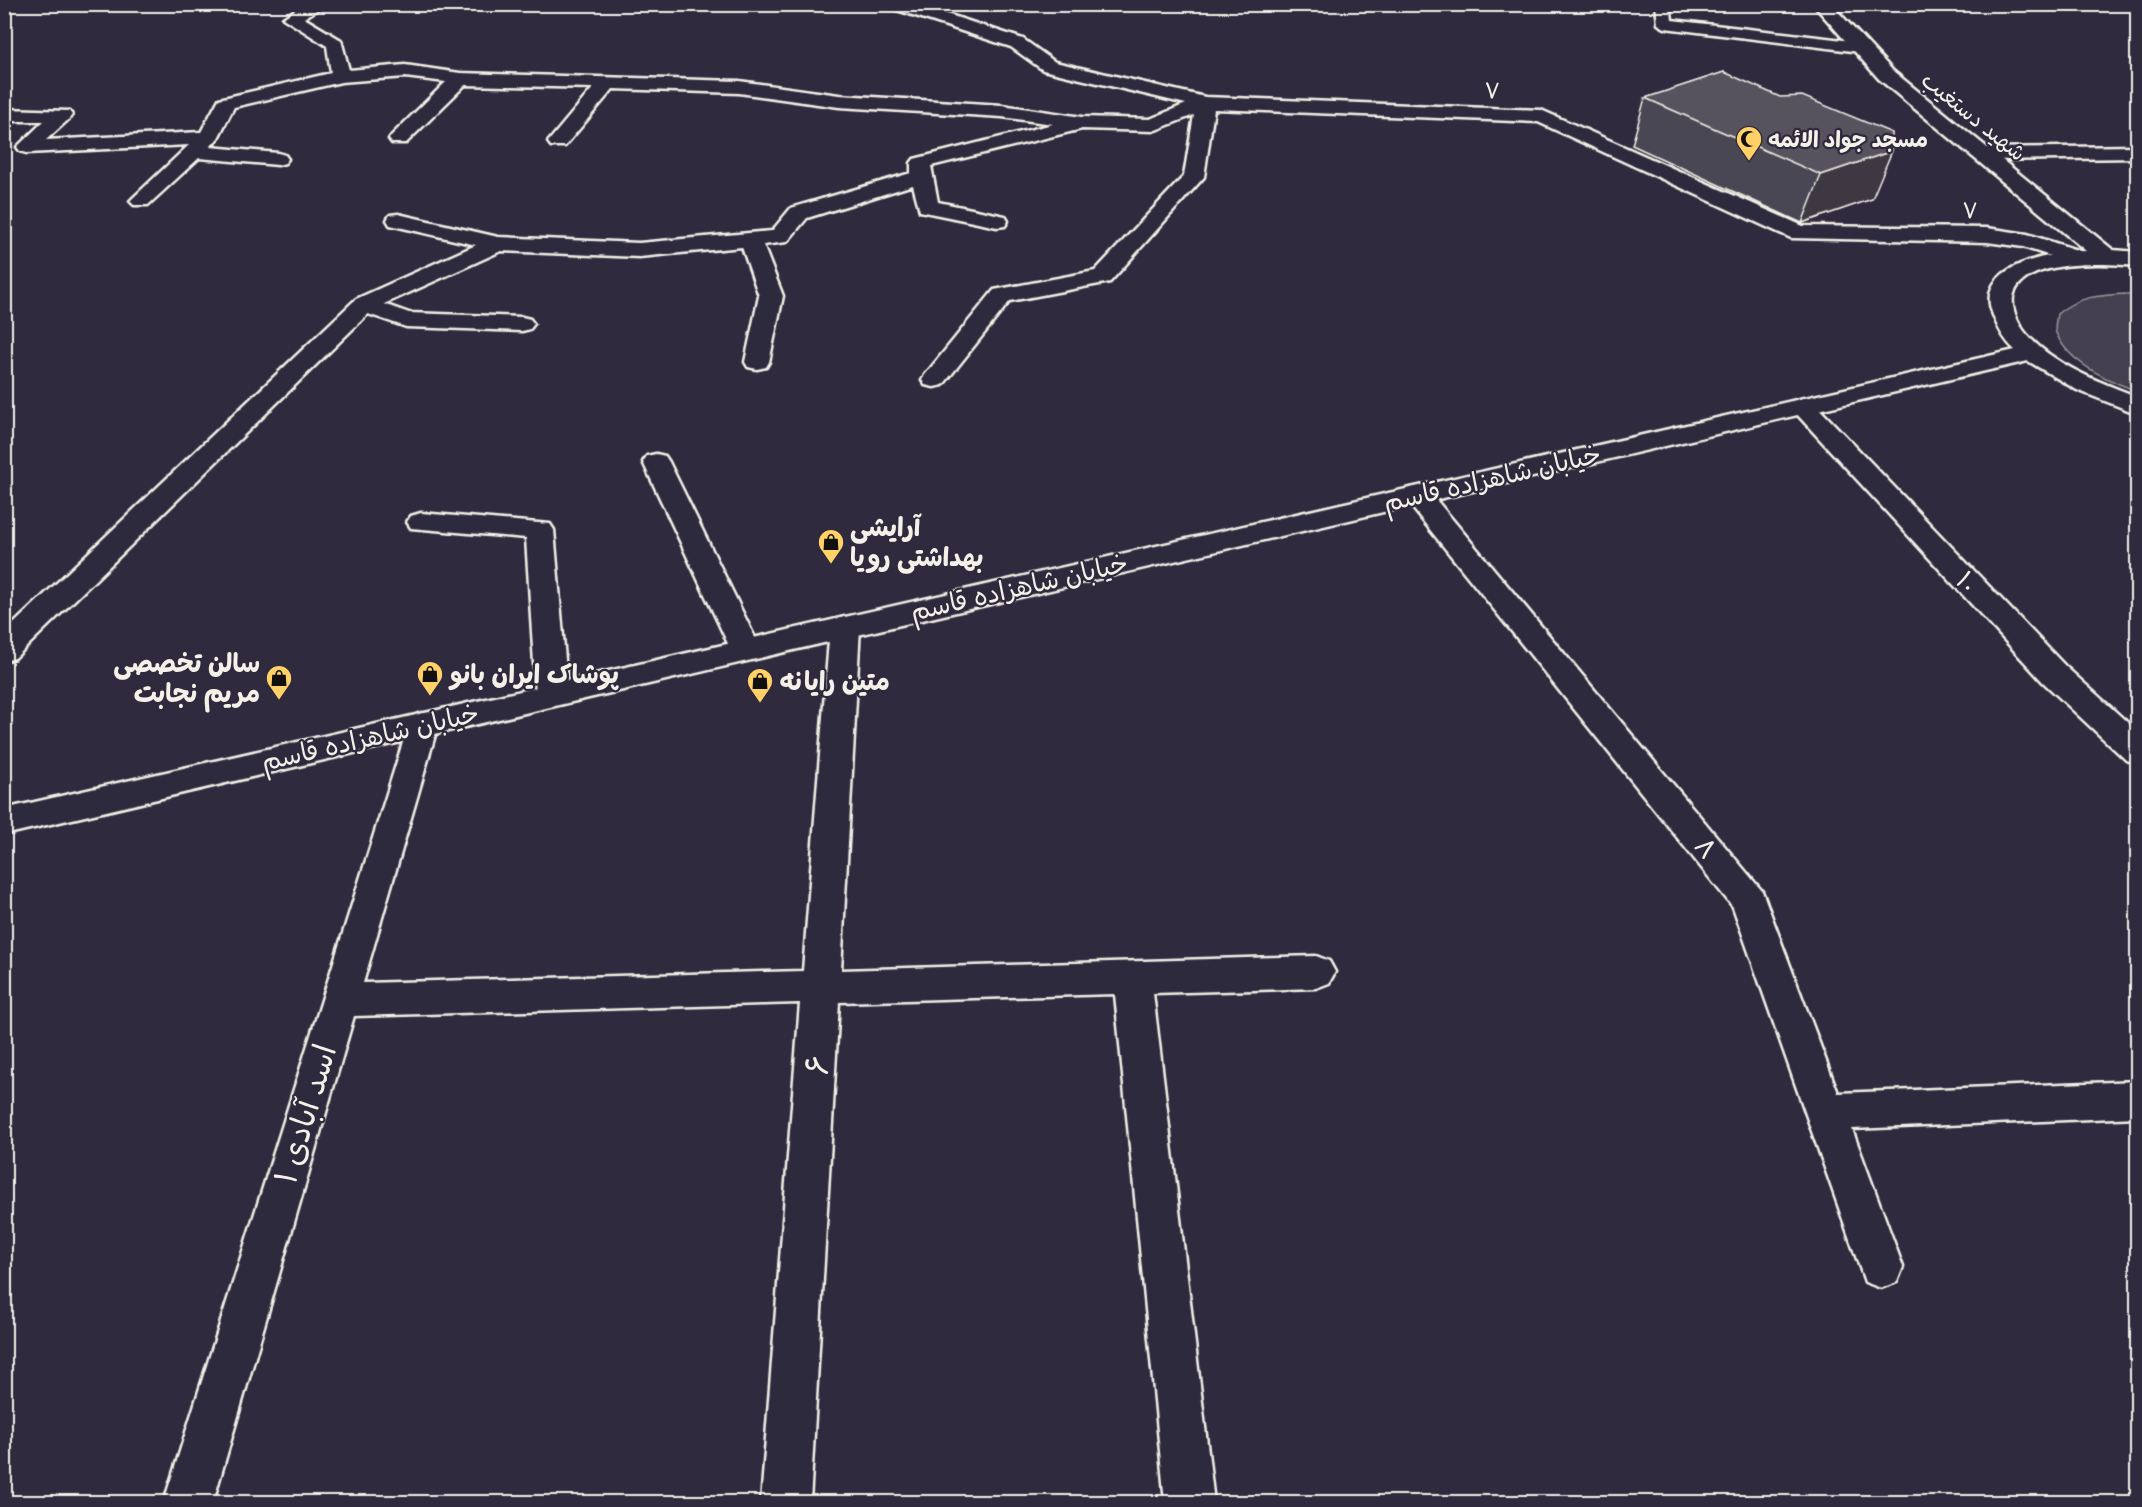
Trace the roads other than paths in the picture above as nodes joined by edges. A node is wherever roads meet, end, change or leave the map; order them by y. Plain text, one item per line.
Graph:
1 (318, 4) edge
2 (897, 4) edge
3 (1664, 4) edge
4 (1821, 4) edge
5 (1860, 47) junction
6 (341, 76) junction
7 (460, 78) junction
8 (608, 83) junction
9 (1205, 103) junction
10 (4, 115) edge
11 (1082, 123) junction
12 (399, 139) dead end
13 (558, 142) dead end
14 (201, 145) junction
15 (2138, 152) edge
16 (1984, 154) junction
17 (278, 159) dead end
18 (922, 176) junction
19 (141, 201) dead end
20 (398, 220) dead end
21 (996, 221) dead end
22 (750, 240) junction
23 (498, 244) junction
24 (2106, 256) junction
25 (2075, 257) junction
26 (2138, 259) edge
27 (364, 304) junction
28 (522, 324) dead end
29 (2033, 353) junction
30 (757, 362) dead end
31 (934, 380) dead end
32 (1803, 406) junction
33 (2138, 406) edge
34 (656, 462) dead end
35 (1417, 495) junction
36 (421, 522) dead end
37 (845, 627) junction
38 (746, 650) junction
39 (4, 651) edge
40 (552, 695) junction
41 (422, 725) junction
42 (2138, 751) edge
43 (4, 822) edge
44 (1316, 972) dead end
45 (1132, 978) junction
46 (822, 986) junction
47 (339, 1000) junction
48 (2138, 1099) edge
49 (1826, 1112) junction
50 (1881, 1267) dead end
51 (188, 1503) edge
52 (786, 1503) edge
53 (1190, 1503) edge

1 - 6 street
2 - 9 street, ۷
3 - 5 lane
4 - 5 street, شهید دستغیب
5 - 16 street, شهید دستغیب
6 - 7 street
6 - 14 street
7 - 8 street
7 - 12 street
8 - 11 street
8 - 13 street
9 - 11 street
9 - 25 street, ۷
9 - 31 street
10 - 14 street
11 - 18 street
14 - 17 street
14 - 19 street
15 - 16 street
16 - 24 street, شهید دستغیب
18 - 21 street
18 - 22 street
20 - 23 street
22 - 23 street
22 - 30 street
23 - 27 street
24 - 25 street
24 - 26 street
25 - 29 street
27 - 28 street
27 - 39 street
29 - 32 street, خیابان شاهزاده قاسم
29 - 33 street
32 - 35 street, خیابان شاهزاده قاسم
32 - 42 street, ۱۰
34 - 38 street
35 - 37 street, خیابان شاهزاده قاسم
35 - 49 street, ۸
36 - 40 street
37 - 38 street, خیابان شاهزاده قاسم
37 - 46 street, ۶
38 - 40 street, خیابان شاهزاده قاسم
40 - 41 street, خیابان شاهزاده قاسم
41 - 43 street, خیابان شاهزاده قاسم
41 - 47 street, اسد آبادی ۱
44 - 45 street
45 - 46 street
45 - 53 street
46 - 47 street
46 - 52 street, ۶
47 - 51 street, اسد آبادی ۱
48 - 49 street
49 - 50 street, ۸

